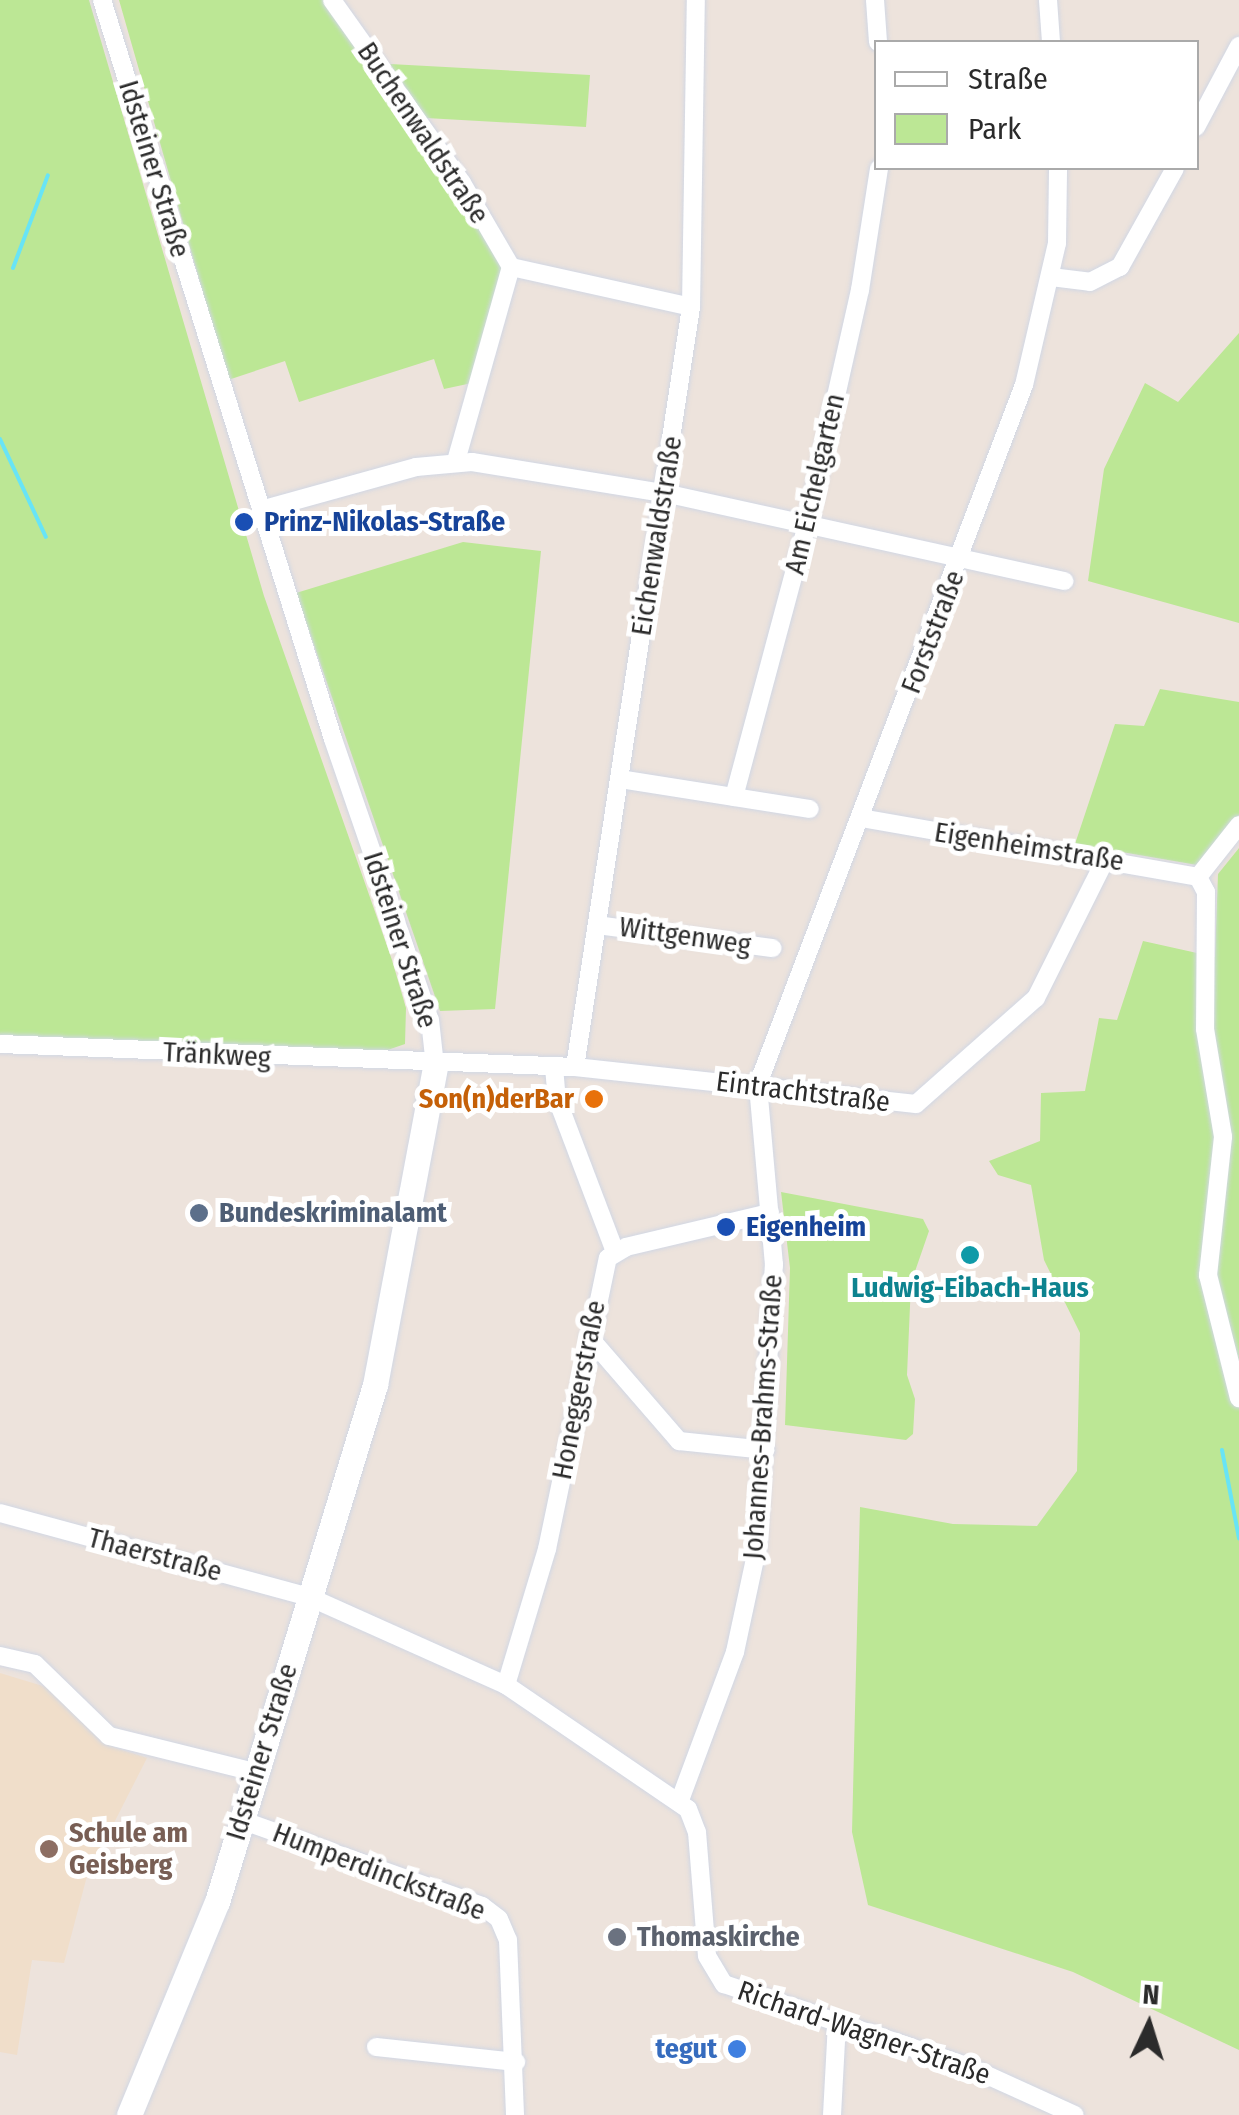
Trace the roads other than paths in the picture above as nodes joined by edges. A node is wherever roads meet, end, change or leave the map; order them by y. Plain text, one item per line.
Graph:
1 (102, 0) edge
2 (332, 0) edge
3 (696, 0) edge
4 (875, 0) edge
5 (1048, 0) edge
6 (878, 40) edge
7 (1051, 40) edge
8 (1239, 46) edge
9 (1199, 122) edge
10 (879, 170) edge
11 (1058, 170) edge
12 (1174, 170) edge
13 (511, 267) junction
14 (1051, 277) junction
15 (691, 307) junction
16 (456, 461) junction
17 (664, 493) junction
18 (261, 510) junction
19 (806, 526) junction
20 (962, 559) junction
21 (1064, 581) dead end
22 (620, 780) junction
23 (734, 797) junction
24 (810, 809) dead end
25 (860, 818) junction
26 (1239, 824) edge
27 (1104, 860) junction
28 (1198, 877) junction
29 (598, 925) junction
30 (772, 948) dead end
31 (0, 1044) edge
32 (435, 1066) junction
33 (554, 1067) junction
34 (575, 1068) junction
35 (758, 1084) junction
36 (770, 1213) junction
37 (615, 1252) junction
38 (589, 1336) junction
39 (1239, 1398) edge
40 (766, 1450) junction
41 (0, 1513) edge
42 (309, 1597) junction
43 (0, 1656) edge
44 (506, 1686) junction
45 (255, 1772) junction
46 (680, 1800) junction
47 (241, 1820) junction
48 (837, 2024) junction
49 (376, 2046) dead end
50 (516, 2062) junction
51 (129, 2115) edge
52 (515, 2115) edge
53 (832, 2115) edge
54 (1076, 2115) edge

1 - 18 street, Idsteiner Straße
2 - 13 street, Buchenwaldstraße
3 - 15 street, Eichenwaldstraße
4 - 6 street
5 - 7 street
8 - 9 street
10 - 19 street, Am Eichelgarten
11 - 14 street, Forststraße
12 - 14 street
13 - 15 street
13 - 16 street
14 - 20 street, Forststraße
15 - 17 street, Eichenwaldstraße
16 - 17 street
16 - 18 street
17 - 19 street
17 - 22 street, Eichenwaldstraße
18 - 32 street, Idsteiner Straße
19 - 20 street
19 - 23 street, Am Eichelgarten
20 - 21 street
20 - 25 street, Forststraße
22 - 23 street
22 - 29 street, Eichenwaldstraße
23 - 24 street
25 - 27 street, Eigenheimstraße
25 - 35 street, Forststraße
26 - 28 street
27 - 28 street, Eigenheimstraße
27 - 35 street, Eintrachtstraße
28 - 39 street
29 - 30 street, Wittgenweg
29 - 34 street, Eichenwaldstraße
31 - 32 street, Tränkweg
32 - 33 street, Eintrachtstraße
32 - 42 street, Idsteiner Straße
33 - 34 street, Eintrachtstraße
33 - 37 street
34 - 35 street, Eintrachtstraße
35 - 36 street, Johannes-Brahms-Straße
36 - 37 street
36 - 40 street, Johannes-Brahms-Straße
37 - 38 street, Honeggerstraße
38 - 40 street
38 - 44 street, Honeggerstraße
40 - 46 street, Johannes-Brahms-Straße
41 - 42 street, Thaerstraße
42 - 44 street
42 - 45 street, Idsteiner Straße
43 - 45 street
44 - 46 street
45 - 47 street, Idsteiner Straße
46 - 48 street, Richard-Wagner-Straße
47 - 50 street, Humperdinckstraße
47 - 51 street, Idsteiner Straße
48 - 53 street
48 - 54 street, Richard-Wagner-Straße
49 - 50 street
50 - 52 street, Humperdinckstraße

